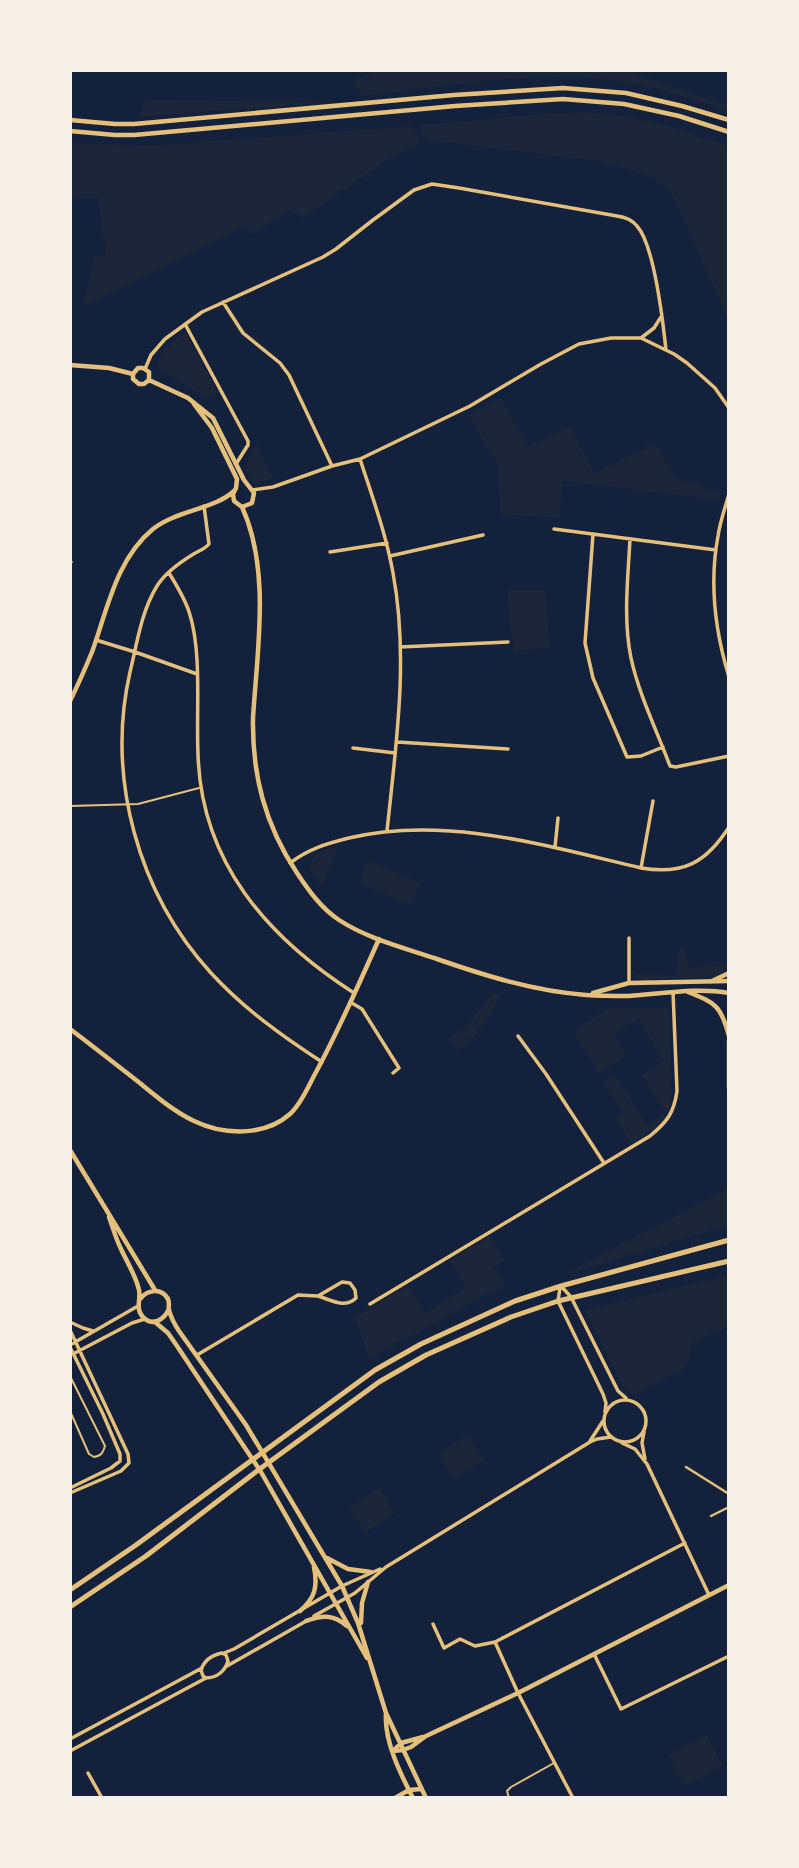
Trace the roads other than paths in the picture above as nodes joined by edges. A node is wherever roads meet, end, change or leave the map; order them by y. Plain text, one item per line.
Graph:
1 (70, 120) edge
2 (729, 120) edge
3 (70, 131) edge
4 (729, 132) edge
5 (222, 302) junction
6 (662, 316) junction
7 (185, 323) junction
8 (641, 338) junction
9 (666, 350) junction
10 (70, 365) edge
11 (145, 369) junction
12 (133, 374) junction
13 (149, 380) junction
14 (188, 398) junction
15 (729, 408) edge
16 (360, 459) junction
17 (236, 464) junction
18 (332, 466) junction
19 (251, 488) junction
20 (235, 489) junction
21 (268, 489) junction
22 (729, 494) edge
23 (216, 502) junction
24 (253, 502) junction
25 (236, 504) junction
26 (204, 506) junction
27 (242, 507) junction
28 (554, 529) dead end
29 (251, 532) junction
30 (593, 534) junction
31 (483, 536) dead end
32 (630, 539) junction
33 (387, 543) junction
34 (716, 550) junction
35 (330, 552) dead end
36 (390, 556) junction
37 (169, 573) junction
38 (96, 640) junction
39 (508, 642) dead end
40 (400, 647) junction
41 (135, 652) junction
42 (197, 674) junction
43 (729, 677) edge
44 (70, 701) edge
45 (397, 742) junction
46 (663, 747) junction
47 (352, 748) dead end
48 (508, 749) dead end
49 (395, 752) junction
50 (729, 756) edge
51 (200, 788) junction
52 (653, 801) dead end
53 (128, 805) junction
54 (70, 806) edge
55 (558, 818) dead end
56 (729, 827) edge
57 (387, 831) junction
58 (555, 847) junction
59 (290, 863) junction
60 (641, 868) junction
61 (629, 937) dead end
62 (379, 939) junction
63 (729, 973) edge
64 (712, 981) junction
65 (729, 981) edge
66 (629, 983) junction
67 (673, 992) junction
68 (688, 992) junction
69 (355, 993) junction
70 (729, 993) edge
71 (586, 995) junction
72 (350, 1002) junction
73 (70, 1029) edge
74 (729, 1036) edge
75 (518, 1037) dead end
76 (729, 1041) edge
77 (322, 1062) junction
78 (393, 1073) dead end
79 (729, 1088) edge
80 (70, 1150) edge
81 (604, 1163) junction
82 (106, 1210) junction
83 (729, 1240) edge
84 (729, 1261) edge
85 (561, 1286) junction
86 (156, 1291) junction
87 (318, 1296) junction
88 (571, 1297) junction
89 (140, 1299) junction
90 (558, 1301) junction
91 (370, 1304) dead end
92 (138, 1306) junction
93 (169, 1309) junction
94 (145, 1319) junction
95 (70, 1322) edge
96 (155, 1322) junction
97 (70, 1330) edge
98 (93, 1331) junction
99 (76, 1341) junction
100 (70, 1346) edge
101 (80, 1350) junction
102 (72, 1355) edge
103 (197, 1355) junction
104 (70, 1377) edge
105 (628, 1400) junction
106 (70, 1411) edge
107 (605, 1412) junction
108 (604, 1419) junction
109 (645, 1431) junction
110 (611, 1437) junction
111 (590, 1442) junction
112 (622, 1443) junction
113 (263, 1451) junction
114 (252, 1459) junction
115 (270, 1463) junction
116 (647, 1464) junction
117 (686, 1467) dead end
118 (259, 1469) junction
119 (70, 1488) edge
120 (70, 1493) edge
121 (729, 1494) edge
122 (729, 1507) edge
123 (711, 1516) dead end
124 (685, 1543) junction
125 (326, 1557) junction
126 (313, 1563) junction
127 (386, 1567) junction
128 (371, 1573) junction
129 (368, 1582) junction
130 (729, 1585) edge
131 (342, 1586) junction
132 (70, 1590) edge
133 (331, 1593) junction
134 (709, 1595) junction
135 (348, 1598) junction
136 (337, 1604) junction
137 (70, 1607) edge
138 (300, 1611) junction
139 (306, 1621) junction
140 (433, 1624) dead end
141 (352, 1631) junction
142 (361, 1631) junction
143 (495, 1642) junction
144 (224, 1653) junction
145 (594, 1654) junction
146 (729, 1656) edge
147 (371, 1664) junction
148 (227, 1666) junction
149 (202, 1668) junction
150 (206, 1678) junction
151 (519, 1693) junction
152 (386, 1713) junction
153 (426, 1736) junction
154 (70, 1739) edge
155 (401, 1743) junction
156 (403, 1750) junction
157 (70, 1751) edge
158 (393, 1751) junction
159 (554, 1763) junction
160 (88, 1773) dead end
161 (421, 1789) junction
162 (410, 1790) junction
163 (102, 1798) edge
164 (395, 1798) edge
165 (413, 1798) edge
166 (426, 1798) edge
167 (509, 1798) edge
168 (573, 1798) edge

1 - 2 street
3 - 4 street
5 - 6 street
5 - 7 street
5 - 18 street
6 - 8 street
6 - 9 street
7 - 11 street
7 - 17 street
8 - 9 street
8 - 16 street
9 - 15 street
10 - 12 street
11 - 12 street
11 - 13 street
12 - 13 street
13 - 14 street
14 - 17 street
14 - 20 street
16 - 18 street
16 - 33 street
17 - 19 street
18 - 21 street
19 - 20 street
19 - 21 street
19 - 24 street
20 - 23 street
20 - 25 street
21 - 24 street
22 - 34 street
23 - 25 street
23 - 26 street
24 - 27 street
24 - 29 street
25 - 27 street
26 - 37 street
26 - 38 street
27 - 29 street
28 - 30 street
29 - 59 street
30 - 32 street
30 - 46 street
31 - 36 street
32 - 34 street
32 - 46 street
33 - 35 street
33 - 36 street
34 - 43 street
36 - 40 street
37 - 41 street
37 - 42 street
38 - 41 street
38 - 44 street
39 - 40 street
40 - 45 street
41 - 42 street
41 - 53 street
42 - 51 street
45 - 48 street
45 - 49 street
46 - 50 street
47 - 49 street
49 - 57 street
51 - 53 lane
51 - 69 street
52 - 60 street
53 - 54 lane
53 - 77 street
55 - 58 street
56 - 60 street
57 - 58 street
57 - 59 street
58 - 60 street
59 - 62 street
61 - 66 street
62 - 69 street
62 - 71 street
63 - 64 street
64 - 65 street
64 - 66 street
66 - 71 street
67 - 68 street
67 - 71 street
67 - 81 street
68 - 70 street
68 - 74 street
69 - 72 street
72 - 77 street
72 - 78 street
73 - 77 street
75 - 81 street
76 - 79 street
80 - 82 street
81 - 91 street
82 - 86 street
82 - 89 street
83 - 85 main road
84 - 88 main road
85 - 88 street
85 - 90 street
85 - 113 main road
86 - 89 street
86 - 93 street
87 - 87 street
87 - 103 street
88 - 90 main road
88 - 105 street
89 - 92 street
90 - 107 street
90 - 115 main road
92 - 94 street
92 - 98 street
93 - 96 street
93 - 103 street
94 - 96 street
94 - 101 street
95 - 98 street
96 - 114 street
97 - 99 street
98 - 99 street
99 - 100 street
99 - 101 street
100 - 102 street
101 - 102 street
101 - 120 street
102 - 119 street
103 - 113 street
104 - 106 lane
105 - 107 street
105 - 109 street
107 - 108 street
108 - 110 street
108 - 111 street
109 - 112 street
109 - 116 street
110 - 111 street
110 - 112 street
111 - 127 street
112 - 116 street
113 - 114 main road
113 - 115 street
114 - 118 street
114 - 132 main road
115 - 118 main road
115 - 125 street
116 - 124 street
117 - 121 street
118 - 126 street
118 - 137 main road
122 - 123 street
124 - 134 street
124 - 143 street
125 - 128 street
125 - 131 street
126 - 133 street
126 - 138 street
127 - 128 street
127 - 129 street
128 - 131 street
129 - 135 street
129 - 142 street
130 - 134 street
131 - 133 street
131 - 135 street
133 - 136 street
133 - 138 street
134 - 145 street
135 - 136 street
135 - 142 street
136 - 139 street
136 - 141 street
138 - 144 street
139 - 141 street
139 - 148 street
140 - 143 street
141 - 147 street
142 - 147 street
143 - 151 street
144 - 148 street
144 - 149 street
145 - 146 street
145 - 151 street
147 - 152 street
148 - 150 street
149 - 150 street
149 - 154 street
150 - 157 street
151 - 153 street
151 - 159 street
152 - 155 street
152 - 158 street
153 - 155 street
153 - 156 street
155 - 156 street
155 - 158 street
156 - 158 street
156 - 161 street
158 - 162 street
159 - 167 lane
159 - 168 street
160 - 163 street
161 - 162 street
161 - 165 street
161 - 166 street
162 - 164 street
162 - 165 street

